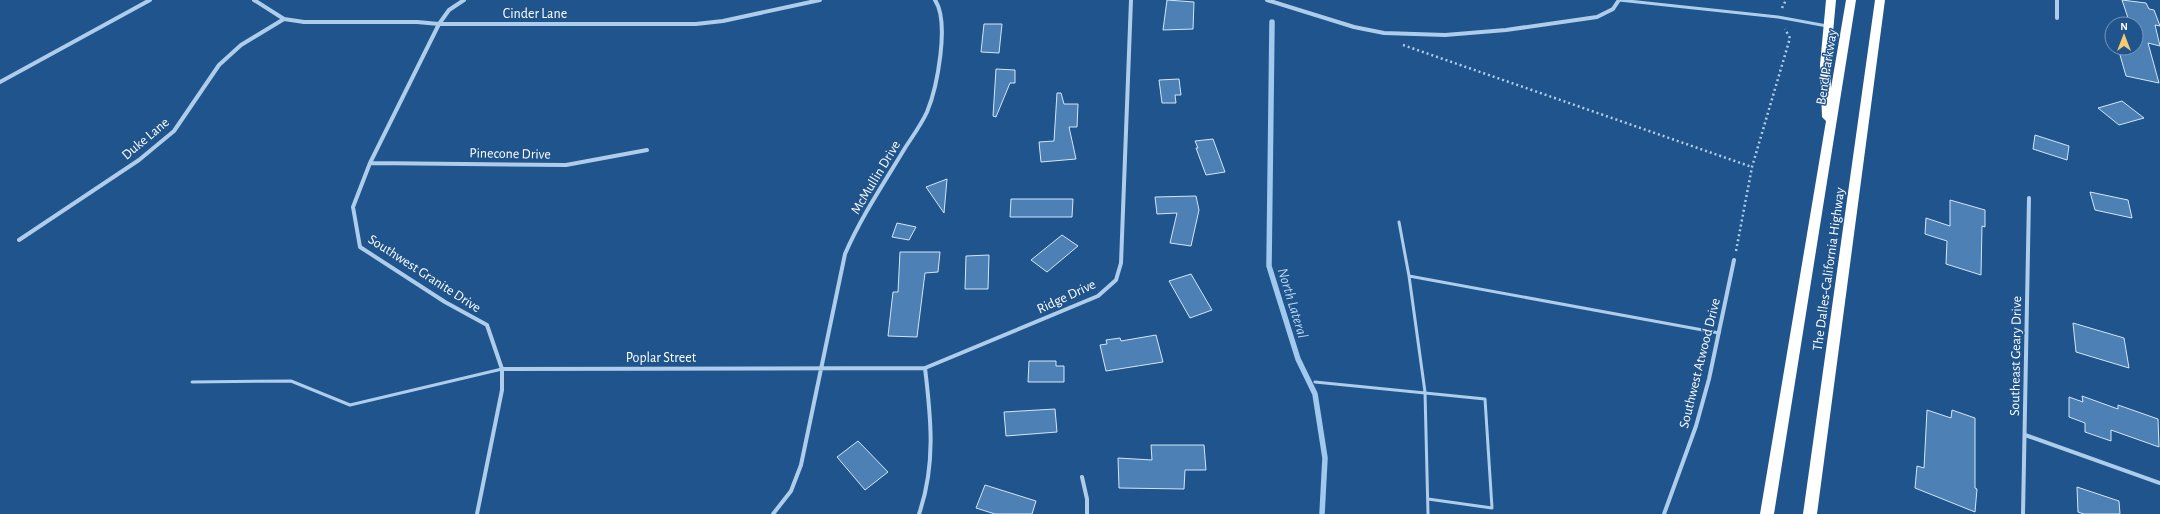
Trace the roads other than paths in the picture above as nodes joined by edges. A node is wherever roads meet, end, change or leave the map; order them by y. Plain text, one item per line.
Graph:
1 (150, 0) edge
2 (254, 0) edge
3 (464, 0) edge
4 (820, 0) edge
5 (935, 0) edge
6 (1131, 0) edge
7 (1267, 0) edge
8 (1619, 0) edge
9 (1831, 0) edge
10 (1851, 0) edge
11 (1880, 0) edge
12 (1887, 0) edge
13 (2057, 0) edge
14 (284, 18) junction
15 (2057, 18) dead end
16 (439, 24) junction
17 (1828, 27) junction
18 (1877, 29) junction
19 (0, 82) edge
20 (1828, 138) junction
21 (647, 150) dead end
22 (370, 163) junction
23 (2029, 198) dead end
24 (1400, 222) dead end
25 (19, 240) dead end
26 (1734, 260) road end
27 (1409, 276) junction
28 (1719, 333) junction
29 (820, 368) junction
30 (925, 368) junction
31 (502, 369) junction
32 (192, 382) dead end
33 (1315, 382) dead end
34 (1425, 392) junction
35 (2025, 435) junction
36 (1082, 477) dead end
37 (2160, 483) edge
38 (1428, 499) junction
39 (477, 514) edge
40 (773, 514) edge
41 (919, 514) edge
42 (1087, 514) edge
43 (1428, 514) edge
44 (1664, 514) edge
45 (1767, 514) edge
46 (1810, 514) edge
47 (2023, 514) edge

1 - 19 street
2 - 14 street, Cinder Lane
3 - 16 street, Southwest Granite Drive
4 - 16 street, Cinder Lane
5 - 29 street, McMullin Drive
6 - 30 street, Ridge Drive
7 - 8 street
8 - 17 lane
9 - 17 highway
10 - 20 highway, Bend Parkway
11 - 18 highway
12 - 18 highway
13 - 15 street
14 - 16 street, Cinder Lane
14 - 25 street, Duke Lane
16 - 22 street, Southwest Granite Drive
17 - 20 highway
18 - 46 highway, The Dalles-California Highway
20 - 45 highway, The Dalles-California Highway
21 - 22 street, Pinecone Drive
22 - 31 street, Southwest Granite Drive
23 - 35 street, Southeast Geary Drive
24 - 27 lane
26 - 28 street, Southwest Atwood Drive
27 - 28 lane
27 - 34 lane
28 - 44 street, Southwest Atwood Drive
29 - 30 street, Ridge Drive
29 - 31 street, Poplar Street
29 - 40 street, McMullin Drive
30 - 41 street
31 - 32 lane
31 - 39 street, Southwest Granite Drive
33 - 34 lane
34 - 38 lane
34 - 38 lane
35 - 37 street
35 - 47 street, Southeast Geary Drive
36 - 42 street
38 - 43 lane

